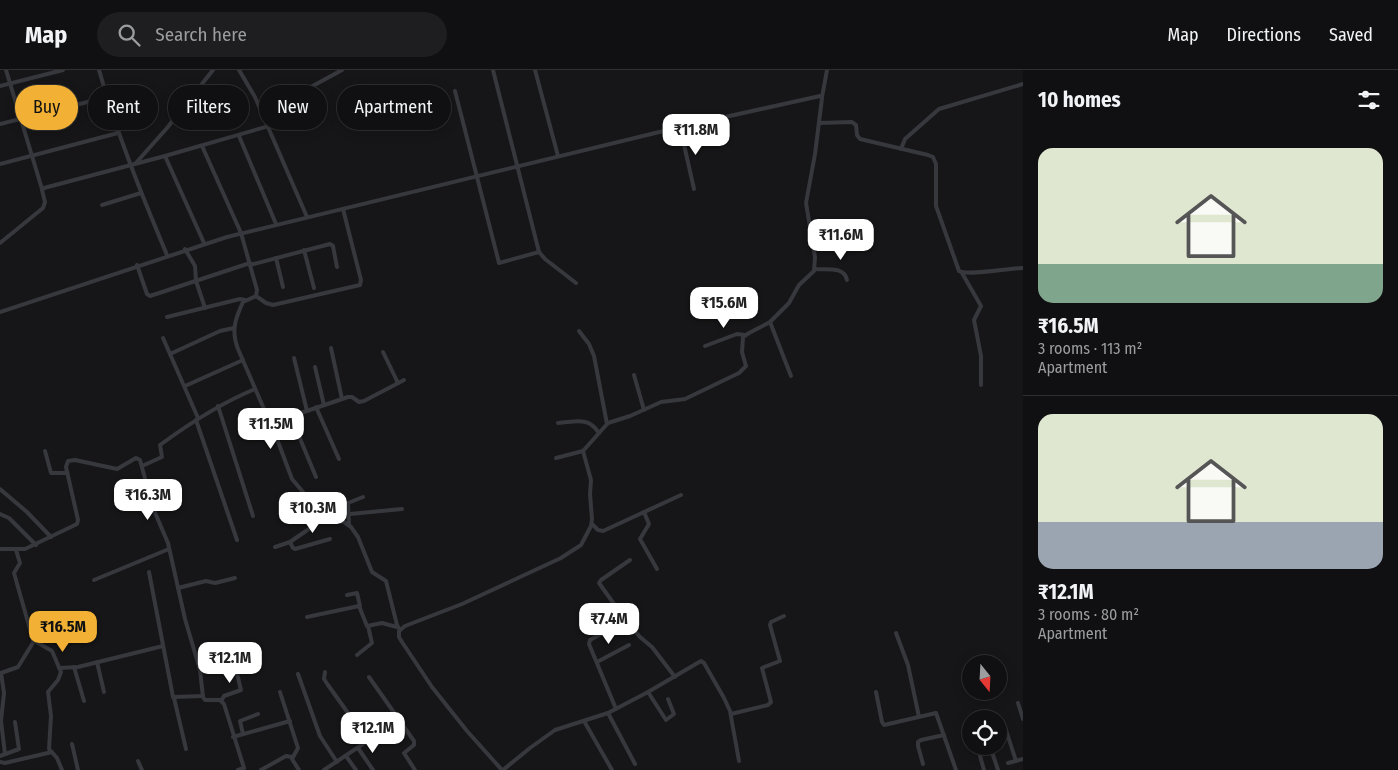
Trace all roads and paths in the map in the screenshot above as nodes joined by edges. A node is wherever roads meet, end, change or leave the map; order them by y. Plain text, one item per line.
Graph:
1 (6, 70) edge
2 (63, 70) edge
3 (99, 70) edge
4 (213, 70) edge
5 (240, 70) edge
6 (330, 70) edge
7 (342, 70) edge
8 (493, 70) edge
9 (535, 70) edge
10 (827, 70) edge
11 (332, 76) junction
12 (10, 83) junction
13 (1023, 84) edge
14 (103, 85) edge
15 (316, 85) edge
16 (0, 86) edge
17 (455, 91) dead end
18 (822, 97) junction
19 (15, 98) edge
20 (259, 109) edge
21 (15, 120) edge
22 (819, 123) junction
23 (0, 124) edge
24 (680, 127) junction
25 (25, 130) edge
26 (117, 130) edge
27 (260, 130) edge
28 (268, 130) edge
29 (118, 133) junction
30 (238, 136) junction
31 (202, 146) junction
32 (901, 149) junction
33 (32, 156) junction
34 (165, 156) junction
35 (558, 156) junction
36 (0, 164) edge
37 (132, 165) junction
38 (518, 166) junction
39 (478, 176) junction
40 (42, 189) junction
41 (694, 190) dead end
42 (141, 193) junction
43 (102, 205) dead end
44 (343, 209) junction
45 (306, 217) junction
46 (276, 224) junction
47 (240, 233) junction
48 (0, 243) edge
49 (204, 244) junction
50 (185, 250) junction
51 (304, 250) junction
52 (539, 252) junction
53 (167, 255) junction
54 (276, 258) junction
55 (250, 264) junction
56 (137, 265) junction
57 (338, 267) dead end
58 (815, 268) junction
59 (1023, 268) edge
60 (962, 273) junction
61 (847, 280) dead end
62 (196, 281) junction
63 (576, 283) dead end
64 (283, 287) dead end
65 (314, 288) dead end
66 (256, 296) junction
67 (245, 300) junction
68 (204, 306) junction
69 (0, 312) edge
70 (167, 317) dead end
71 (770, 322) junction
72 (234, 328) junction
73 (579, 331) dead end
74 (745, 335) junction
75 (163, 338) dead end
76 (705, 346) dead end
77 (331, 348) dead end
78 (383, 352) dead end
79 (170, 354) junction
80 (294, 358) dead end
81 (243, 360) junction
82 (315, 367) dead end
83 (634, 375) dead end
84 (791, 376) dead end
85 (404, 380) dead end
86 (398, 383) junction
87 (981, 385) dead end
88 (185, 386) junction
89 (255, 389) junction
90 (342, 399) junction
91 (324, 405) junction
92 (218, 406) junction
93 (316, 407) junction
94 (644, 410) junction
95 (307, 411) junction
96 (291, 417) junction
97 (197, 419) junction
98 (558, 423) dead end
99 (607, 424) junction
100 (272, 428) junction
101 (599, 433) junction
102 (45, 450) dead end
103 (583, 451) junction
104 (556, 458) dead end
105 (339, 459) dead end
106 (142, 466) junction
107 (67, 473) junction
108 (316, 477) dead end
109 (0, 489) edge
110 (682, 495) dead end
111 (364, 498) dead end
112 (402, 509) dead end
113 (644, 512) junction
114 (0, 514) edge
115 (350, 514) junction
116 (253, 516) dead end
117 (325, 518) junction
118 (592, 524) junction
119 (350, 525) junction
120 (51, 537) junction
121 (330, 539) dead end
122 (237, 540) dead end
123 (290, 542) junction
124 (36, 545) junction
125 (275, 547) dead end
126 (0, 549) edge
127 (169, 549) junction
128 (16, 550) junction
129 (630, 560) dead end
130 (657, 569) dead end
131 (148, 572) dead end
132 (235, 578) dead end
133 (94, 580) dead end
134 (178, 588) junction
135 (348, 595) dead end
136 (360, 606) junction
137 (784, 616) dead end
138 (307, 617) dead end
139 (368, 626) junction
140 (399, 629) junction
141 (896, 633) dead end
142 (600, 634) dead end
143 (34, 642) junction
144 (630, 645) dead end
145 (163, 646) junction
146 (357, 655) dead end
147 (234, 661) dead end
148 (97, 662) junction
149 (597, 662) junction
150 (74, 667) junction
151 (59, 668) junction
152 (325, 672) dead end
153 (298, 674) dead end
154 (675, 676) junction
155 (368, 677) dead end
156 (104, 692) dead end
157 (280, 692) dead end
158 (648, 692) junction
159 (876, 692) dead end
160 (203, 696) junction
161 (174, 698) junction
162 (668, 699) dead end
163 (84, 700) dead end
164 (221, 701) junction
165 (1018, 703) dead end
166 (616, 709) junction
167 (608, 713) junction
168 (258, 714) dead end
169 (731, 714) junction
170 (919, 717) junction
171 (1023, 719) edge
172 (399, 720) junction
173 (290, 721) junction
174 (584, 721) junction
175 (15, 722) dead end
176 (1007, 733) edge
177 (243, 734) junction
178 (944, 735) junction
179 (233, 737) junction
180 (368, 741) junction
181 (72, 744) dead end
182 (358, 748) junction
183 (186, 749) dead end
184 (52, 752) junction
185 (5, 754) junction
186 (0, 756) edge
187 (346, 756) junction
188 (292, 757) junction
189 (1023, 759) edge
190 (138, 761) dead end
191 (739, 761) dead end
192 (1016, 761) junction
193 (337, 762) junction
194 (1008, 763) dead end
195 (1, 764) edge
196 (635, 764) dead end
197 (923, 764) dead end
198 (245, 769) edge
199 (62, 770) edge
200 (78, 770) edge
201 (142, 770) edge
202 (238, 770) edge
203 (261, 770) edge
204 (299, 770) edge
205 (324, 770) edge
206 (356, 770) edge
207 (373, 770) edge
208 (416, 770) edge
209 (502, 770) edge
210 (612, 770) edge
211 (956, 770) edge
212 (984, 770) edge
213 (998, 770) edge

1 - 12 street
2 - 12 street
3 - 14 street
4 - 37 street
5 - 20 street
6 - 11 street
7 - 11 street
8 - 38 street
9 - 35 street
10 - 18 street
11 - 15 street
12 - 16 street
12 - 19 street
13 - 32 street
17 - 39 street
18 - 22 street
18 - 24 street
21 - 23 street
22 - 32 street
22 - 58 street
24 - 35 street
24 - 41 street
25 - 33 street
26 - 29 street
27 - 30 street
28 - 45 street
29 - 33 street
29 - 37 street
30 - 31 street
30 - 46 street
31 - 34 street
31 - 47 street
32 - 60 street
33 - 36 street
33 - 40 street
34 - 37 street
34 - 49 street
35 - 38 street
37 - 40 street
37 - 42 street
38 - 39 street
38 - 52 street
39 - 44 street
39 - 52 street
40 - 48 street
42 - 43 street
42 - 53 street
44 - 45 street
44 - 66 street
45 - 46 street
46 - 47 street
47 - 49 street
47 - 55 street
49 - 50 street
50 - 53 street
50 - 62 street
51 - 54 street
51 - 57 street
51 - 65 street
52 - 63 street
53 - 56 street
54 - 55 street
54 - 64 street
55 - 62 street
55 - 66 street
56 - 62 street
56 - 69 street
58 - 61 street
58 - 71 street
59 - 60 street
60 - 87 street
62 - 68 street
66 - 67 street
67 - 68 street
67 - 72 street
68 - 70 street
71 - 74 street
71 - 84 street
72 - 79 street
72 - 81 street
73 - 99 street
74 - 76 street
74 - 94 street
75 - 79 street
77 - 90 street
78 - 86 street
79 - 88 street
80 - 95 street
81 - 88 street
81 - 89 street
82 - 91 street
83 - 94 street
85 - 86 street
86 - 90 street
88 - 97 street
89 - 92 street
89 - 100 street
90 - 91 street
91 - 93 street
92 - 97 street
92 - 116 street
93 - 95 street
93 - 105 street
94 - 99 street
95 - 96 street
96 - 100 street
96 - 108 street
97 - 106 street
97 - 122 street
98 - 101 street
99 - 101 street
100 - 117 street
101 - 103 street
102 - 107 street
103 - 104 street
103 - 118 street
106 - 107 street
106 - 127 street
107 - 120 street
109 - 120 street
110 - 113 street
111 - 115 street
112 - 115 street
113 - 118 street
113 - 130 street
114 - 124 street
115 - 119 street
117 - 119 street
117 - 123 street
118 - 140 street
119 - 140 street
120 - 124 street
121 - 123 street
123 - 125 street
124 - 128 street
126 - 128 street
127 - 133 street
127 - 134 street
128 - 143 street
129 - 154 street
131 - 145 street
132 - 134 street
134 - 160 street
135 - 136 street
136 - 138 street
136 - 139 street
137 - 169 street
139 - 140 street
139 - 146 street
140 - 209 street
141 - 170 street
142 - 149 street
143 - 151 street
143 - 185 street
144 - 149 street
145 - 148 street
145 - 161 street
147 - 164 street
148 - 150 street
148 - 156 street
149 - 166 street
150 - 151 street
150 - 163 street
151 - 184 street
152 - 180 street
153 - 193 street
154 - 158 street
154 - 169 street
155 - 172 street
157 - 173 street
158 - 162 street
158 - 166 street
159 - 170 street
160 - 161 street
160 - 164 street
161 - 183 street
164 - 179 street
165 - 171 street
166 - 167 street
167 - 174 street
167 - 196 street
168 - 177 street
169 - 191 street
170 - 178 street
172 - 180 street
172 - 208 street
173 - 177 street
173 - 188 street
174 - 209 street
174 - 210 street
175 - 185 street
176 - 192 street
177 - 179 street
178 - 197 street
178 - 211 street
179 - 198 street
180 - 182 street
181 - 200 street
182 - 187 street
182 - 207 street
184 - 195 street
184 - 199 street
185 - 186 street
187 - 193 street
187 - 206 street
188 - 203 street
188 - 204 street
189 - 192 street
190 - 201 street
192 - 194 street
193 - 205 street
198 - 202 street
212 - 213 street

